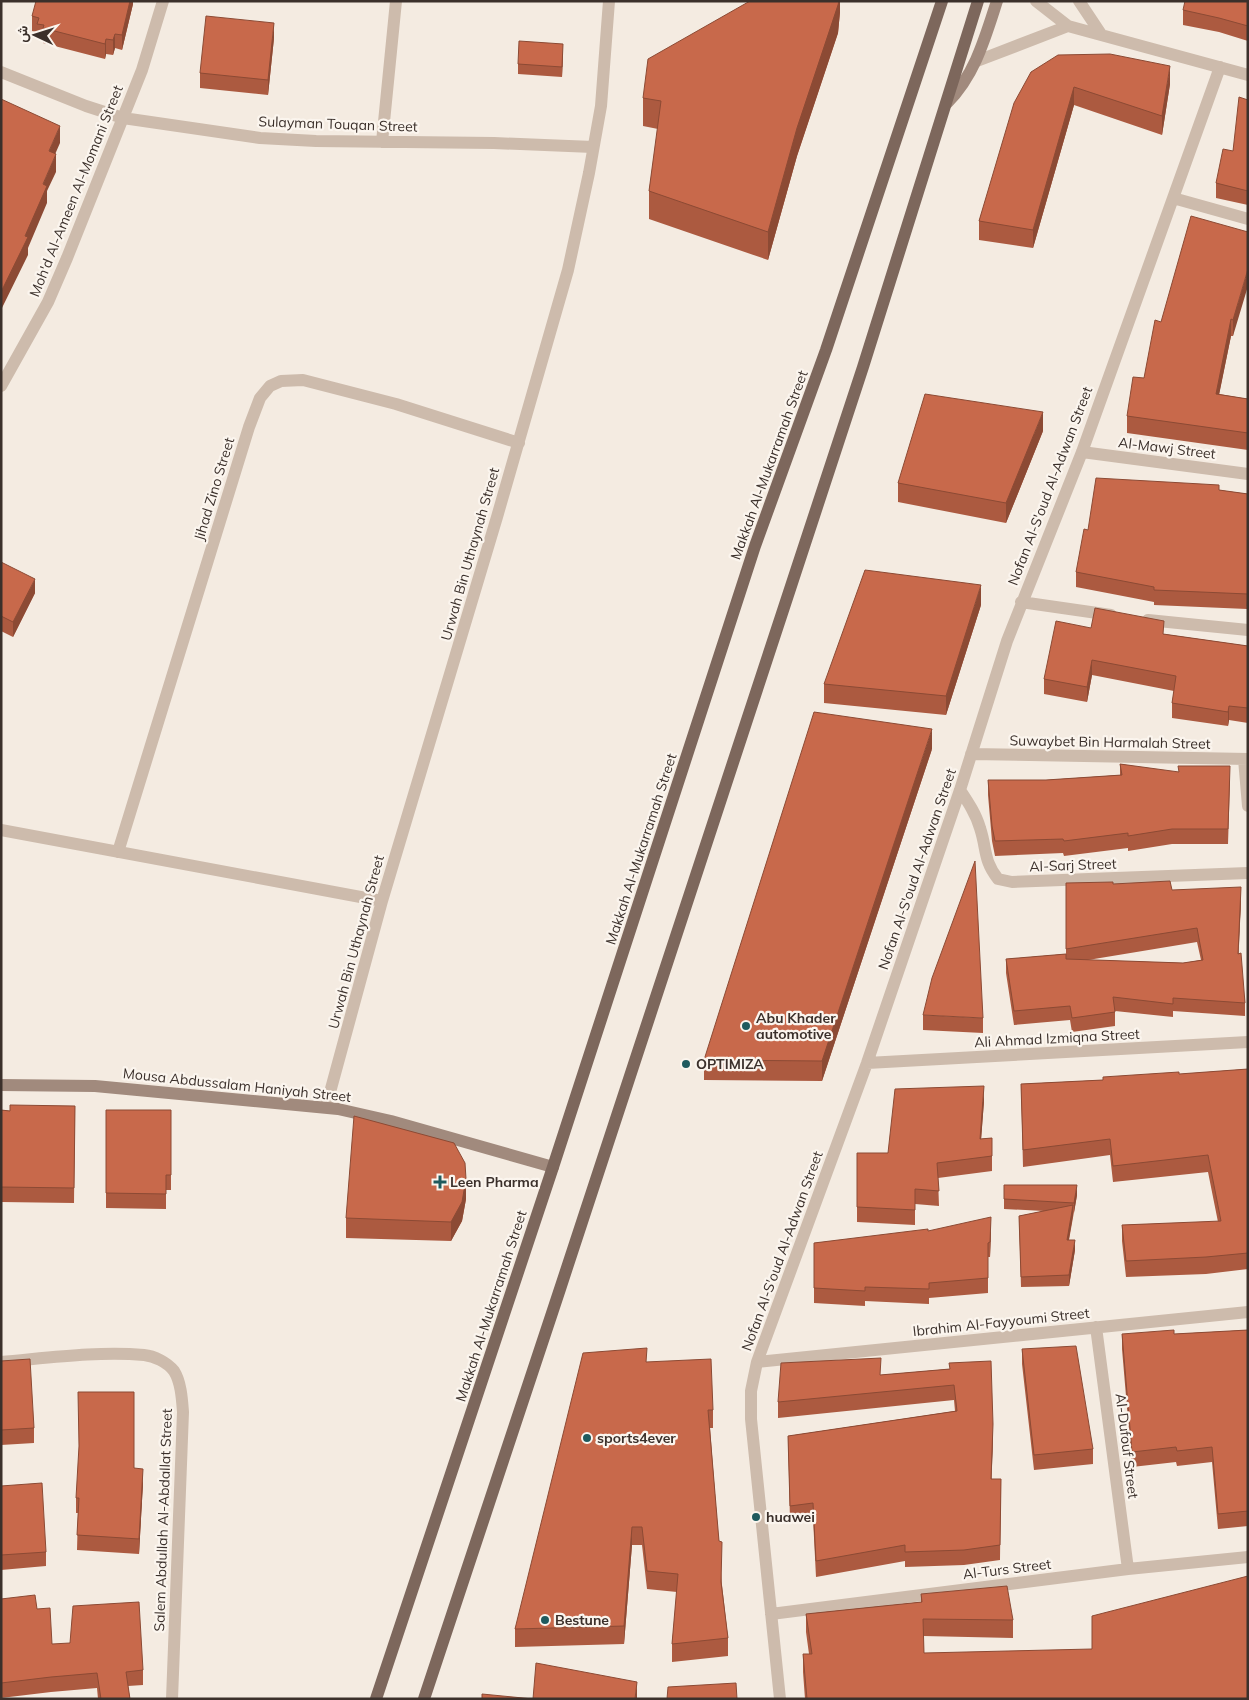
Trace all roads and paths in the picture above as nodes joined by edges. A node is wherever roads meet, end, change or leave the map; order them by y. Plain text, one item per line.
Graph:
1 (163, 1) edge
2 (396, 1) edge
3 (609, 1) edge
4 (978, 1) edge
5 (997, 1) edge
6 (1036, 1) edge
7 (1079, 1) edge
8 (940, 4) edge
9 (1068, 26) junction
10 (1101, 34) junction
11 (977, 61) junction
12 (1220, 67) junction
13 (1, 72) edge
14 (1248, 75) edge
15 (947, 103) junction
16 (123, 118) junction
17 (382, 142) junction
18 (594, 147) junction
19 (1172, 198) junction
20 (1248, 219) edge
21 (1, 386) edge
22 (518, 443) junction
23 (1082, 452) junction
24 (1248, 474) edge
25 (1021, 602) junction
26 (1248, 630) edge
27 (971, 754) junction
28 (1246, 759) edge
29 (960, 790) junction
30 (1248, 806) edge
31 (1, 830) edge
32 (118, 852) junction
33 (1248, 873) edge
34 (382, 901) junction
35 (1248, 1042) edge
36 (867, 1063) junction
37 (1, 1085) edge
38 (326, 1107) junction
39 (553, 1167) junction
40 (1248, 1312) edge
41 (1096, 1327) junction
42 (1, 1362) edge
43 (757, 1362) junction
44 (1248, 1557) edge
45 (1128, 1569) junction
46 (771, 1614) junction
47 (172, 1699) edge
48 (376, 1699) edge
49 (424, 1699) edge
50 (780, 1699) edge

1 - 16 street, Moh'd Al-Ameen Al-Momani Street
2 - 17 street
3 - 18 street, Urwah Bin Uthaynah Street
4 - 15 main road
5 - 11 street
6 - 9 street
7 - 10 street
8 - 39 main road, Makkah Al-Mukarramah Street
9 - 10 street
9 - 11 street
10 - 12 street
11 - 15 street
12 - 14 street
12 - 19 street, Nofan Al-S'oud Al-Adwan Street
13 - 16 street, Sulayman Touqan Street
15 - 49 main road
16 - 17 street, Sulayman Touqan Street
16 - 21 street, Moh'd Al-Ameen Al-Momani Street
17 - 18 street, Sulayman Touqan Street
18 - 22 street, Urwah Bin Uthaynah Street
19 - 20 street
19 - 23 street, Nofan Al-S'oud Al-Adwan Street
22 - 32 street, Jihad Zino Street
22 - 34 street, Urwah Bin Uthaynah Street
23 - 24 street, Al-Mawj Street
23 - 25 street, Nofan Al-S'oud Al-Adwan Street
25 - 26 street
25 - 27 street, Nofan Al-S'oud Al-Adwan Street
27 - 28 street, Suwaybet Bin Harmalah Street
27 - 29 street, Nofan Al-S'oud Al-Adwan Street
28 - 30 street
29 - 33 street, Al-Sarj Street
29 - 36 street, Nofan Al-S'oud Al-Adwan Street
31 - 32 street
32 - 34 street
34 - 38 street, Urwah Bin Uthaynah Street
35 - 36 street, Ali Ahmad Izmiqna Street
36 - 43 street, Nofan Al-S'oud Al-Adwan Street
37 - 38 street, Mousa Abdussalam Haniyah Street
38 - 39 street, Mousa Abdussalam Haniyah Street
39 - 48 main road, Makkah Al-Mukarramah Street
40 - 41 street, Ibrahim Al-Fayyoumi Street
41 - 43 street, Ibrahim Al-Fayyoumi Street
41 - 45 street, Al-Dufouf Street
42 - 47 street, Salem Abdullah Al-Abdallat Street
43 - 46 street, Nofan Al-S'oud Al-Adwan Street
44 - 45 street, Al-Turs Street
45 - 46 street, Al-Turs Street
46 - 50 street, Nofan Al-S'oud Al-Adwan Street

